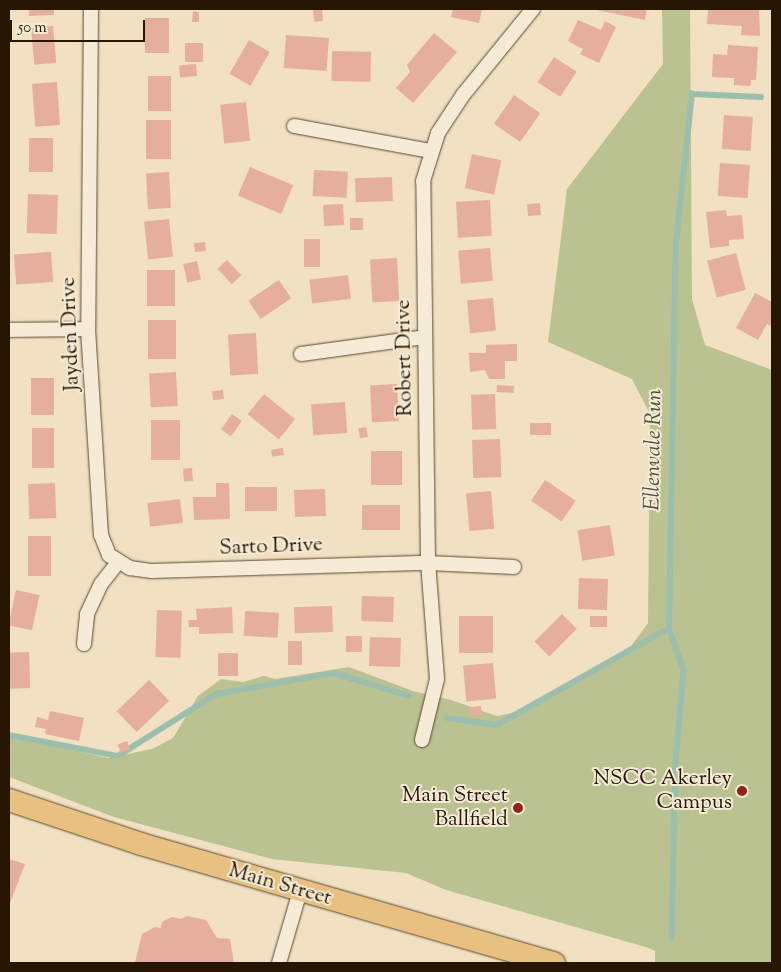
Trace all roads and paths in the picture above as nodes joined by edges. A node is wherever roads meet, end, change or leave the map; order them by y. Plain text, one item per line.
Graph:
1 (91, 9) edge
2 (533, 9) edge
3 (294, 126) dead end
4 (430, 151) junction
5 (88, 329) junction
6 (9, 330) edge
7 (425, 337) junction
8 (301, 354) dead end
9 (118, 562) junction
10 (428, 563) junction
11 (514, 567) dead end
12 (84, 644) dead end
13 (422, 740) dead end
14 (9, 800) edge
15 (300, 891) junction
16 (503, 955) edge
17 (279, 963) edge
18 (554, 963) edge

1 - 5 street, Jayden Drive
2 - 4 street, Robert Drive
3 - 4 street
4 - 7 street, Robert Drive
5 - 6 street
5 - 9 street, Jayden Drive
7 - 8 street
7 - 10 street, Robert Drive
9 - 10 street, Sarto Drive
9 - 12 street
10 - 11 street, Sarto Drive
10 - 13 street, Robert Drive
14 - 15 main road, Main Street
15 - 16 main road, Main Street
15 - 17 street
16 - 18 main road, Main Street

